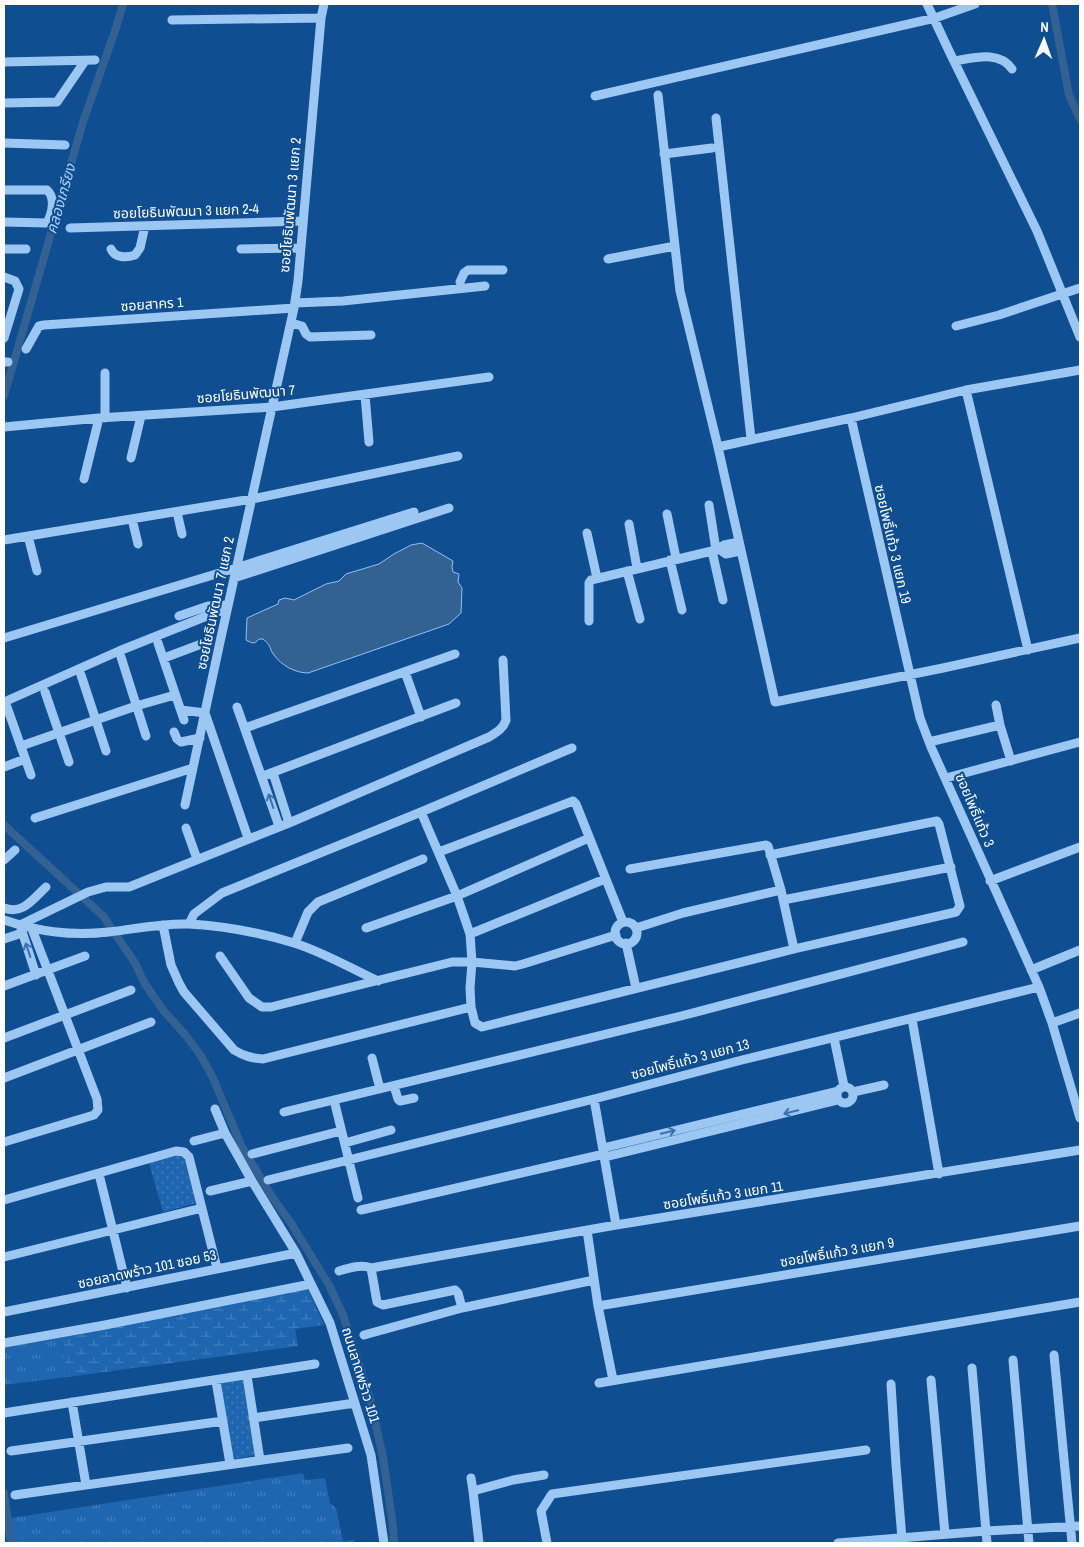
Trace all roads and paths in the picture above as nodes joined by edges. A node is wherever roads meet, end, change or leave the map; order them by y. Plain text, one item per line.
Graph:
1 (324, 4) edge
2 (928, 4) edge
3 (975, 4) edge
4 (321, 18) junction
5 (935, 18) junction
6 (172, 20) dead end
7 (954, 61) junction
8 (4, 62) edge
9 (1012, 69) dead end
10 (658, 95) dead end
11 (595, 96) dead end
12 (4, 102) edge
13 (716, 118) dead end
14 (4, 143) edge
15 (65, 145) dead end
16 (712, 148) dead end
17 (664, 154) junction
18 (4, 190) edge
19 (302, 221) junction
20 (4, 222) edge
21 (145, 226) junction
22 (70, 228) dead end
23 (675, 246) junction
24 (301, 248) junction
25 (4, 249) edge
26 (26, 249) dead end
27 (111, 249) dead end
28 (240, 249) dead end
29 (608, 259) dead end
30 (503, 270) dead end
31 (4, 277) edge
32 (460, 282) dead end
33 (484, 286) dead end
34 (1080, 288) edge
35 (1064, 294) junction
36 (294, 306) junction
37 (291, 323) junction
38 (956, 326) dead end
39 (370, 335) dead end
40 (1080, 337) edge
41 (4, 338) edge
42 (26, 349) dead end
43 (1080, 370) edge
44 (105, 373) dead end
45 (489, 377) dead end
46 (966, 390) junction
47 (365, 395) junction
48 (272, 407) junction
49 (141, 416) junction
50 (102, 418) junction
51 (851, 418) junction
52 (4, 427) edge
53 (751, 439) junction
54 (369, 442) dead end
55 (718, 447) junction
56 (458, 456) dead end
57 (131, 458) dead end
58 (84, 479) dead end
59 (252, 499) junction
60 (709, 505) dead end
61 (449, 508) dead end
62 (177, 512) junction
63 (414, 512) dead end
64 (667, 514) dead end
65 (132, 519) junction
66 (629, 524) dead end
67 (587, 533) dead end
68 (182, 534) dead end
69 (28, 536) junction
70 (4, 540) edge
71 (138, 544) dead end
72 (739, 546) junction
73 (716, 550) junction
74 (673, 559) junction
75 (236, 568) junction
76 (637, 568) junction
77 (37, 571) dead end
78 (627, 571) junction
79 (234, 578) junction
80 (597, 578) junction
81 (723, 600) dead end
82 (228, 607) junction
83 (682, 610) dead end
84 (179, 616) dead end
85 (640, 620) dead end
86 (588, 621) dead end
87 (4, 638) edge
88 (1080, 638) edge
89 (158, 643) dead end
90 (204, 643) dead end
91 (1028, 650) junction
92 (455, 654) dead end
93 (122, 656) dead end
94 (164, 658) junction
95 (503, 660) dead end
96 (405, 672) junction
97 (81, 675) dead end
98 (909, 675) junction
99 (45, 692) dead end
100 (175, 694) junction
101 (456, 703) dead end
102 (5, 704) edge
103 (996, 705) dead end
104 (136, 706) junction
105 (237, 706) dead end
106 (181, 710) junction
107 (205, 713) junction
108 (420, 717) junction
109 (95, 720) junction
110 (184, 720) dead end
111 (8, 721) edge
112 (1000, 725) junction
113 (245, 728) junction
114 (174, 732) dead end
115 (59, 733) junction
116 (146, 736) dead end
117 (200, 738) junction
118 (929, 742) junction
119 (1080, 742) edge
120 (21, 746) junction
121 (572, 748) dead end
122 (106, 751) dead end
123 (25, 759) junction
124 (1011, 761) junction
125 (69, 762) dead end
126 (4, 767) edge
127 (193, 768) junction
128 (272, 773) junction
129 (31, 775) dead end
130 (262, 776) junction
131 (946, 778) junction
132 (186, 805) dead end
133 (421, 812) junction
134 (35, 818) dead end
135 (289, 823) junction
136 (279, 826) junction
137 (186, 828) dead end
138 (248, 838) junction
139 (589, 838) junction
140 (1080, 847) edge
141 (15, 850) dead end
142 (439, 852) junction
143 (770, 855) junction
144 (197, 859) junction
145 (423, 859) dead end
146 (4, 860) edge
147 (951, 867) junction
148 (630, 869) dead end
149 (605, 879) junction
150 (990, 881) junction
151 (46, 887) dead end
152 (780, 890) junction
153 (457, 896) junction
154 (783, 900) junction
155 (4, 908) edge
156 (4, 920) edge
157 (623, 922) junction
158 (189, 924) junction
159 (163, 925) junction
160 (366, 928) dead end
161 (636, 928) junction
162 (21, 929) junction
163 (32, 929) junction
164 (470, 934) junction
165 (616, 935) junction
166 (4, 939) edge
167 (963, 942) dead end
168 (295, 943) junction
169 (626, 943) junction
170 (794, 949) junction
171 (1080, 950) edge
172 (85, 956) dead end
173 (220, 956) dead end
174 (472, 962) junction
175 (1032, 970) junction
176 (48, 971) junction
177 (36, 975) junction
178 (378, 981) junction
179 (4, 986) edge
180 (1039, 987) junction
181 (636, 988) junction
182 (131, 990) dead end
183 (471, 1007) junction
184 (1080, 1013) edge
185 (64, 1015) junction
186 (912, 1019) junction
187 (152, 1022) dead end
188 (1052, 1022) junction
189 (4, 1038) edge
190 (834, 1038) junction
191 (78, 1050) junction
192 (372, 1058) dead end
193 (4, 1078) edge
194 (884, 1085) dead end
195 (394, 1086) junction
196 (380, 1089) junction
197 (840, 1092) junction
198 (853, 1092) junction
199 (414, 1098) dead end
200 (594, 1099) junction
201 (334, 1100) junction
202 (1078, 1102) edge
203 (215, 1109) dead end
204 (284, 1112) dead end
205 (1080, 1118) edge
206 (390, 1130) dead end
207 (341, 1131) junction
208 (225, 1133) junction
209 (194, 1141) dead end
210 (4, 1142) edge
211 (345, 1143) junction
212 (1080, 1150) edge
213 (604, 1153) junction
214 (252, 1154) dead end
215 (350, 1160) junction
216 (99, 1174) junction
217 (938, 1174) junction
218 (268, 1180) dead end
219 (252, 1182) junction
220 (210, 1191) dead end
221 (358, 1198) dead end
222 (4, 1200) edge
223 (202, 1208) junction
224 (361, 1210) dead end
225 (616, 1225) junction
226 (1080, 1226) edge
227 (114, 1230) junction
228 (588, 1230) junction
229 (296, 1253) junction
230 (4, 1257) edge
231 (217, 1268) junction
232 (371, 1268) junction
233 (339, 1270) dead end
234 (594, 1280) junction
235 (311, 1284) junction
236 (127, 1288) junction
237 (1080, 1302) edge
238 (598, 1306) junction
239 (462, 1308) junction
240 (4, 1312) edge
241 (364, 1335) dead end
242 (4, 1343) edge
243 (1054, 1355) dead end
244 (1013, 1360) dead end
245 (315, 1364) dead end
246 (972, 1368) dead end
247 (247, 1376) junction
248 (613, 1380) junction
249 (931, 1380) dead end
250 (216, 1381) junction
251 (599, 1383) dead end
252 (891, 1384) dead end
253 (72, 1402) junction
254 (356, 1403) junction
255 (4, 1413) edge
256 (253, 1418) junction
257 (223, 1421) junction
258 (79, 1441) junction
259 (348, 1448) dead end
260 (866, 1450) dead end
261 (11, 1451) dead end
262 (260, 1460) junction
263 (230, 1464) junction
264 (544, 1476) dead end
265 (471, 1478) dead end
266 (86, 1485) junction
267 (473, 1490) junction
268 (15, 1495) dead end
269 (1070, 1526) junction
270 (1080, 1526) edge
271 (1028, 1529) junction
272 (986, 1531) junction
273 (946, 1534) junction
274 (902, 1539) junction
275 (384, 1543) edge
276 (479, 1543) edge
277 (546, 1543) edge
278 (838, 1543) edge
279 (987, 1543) edge
280 (1029, 1543) edge
281 (1072, 1543) edge

1 - 4 street, ซอยโยธินพัฒนา 3 แยก 2
2 - 5 street
3 - 5 street
4 - 6 street
4 - 19 street, ซอยโยธินพัฒนา 3 แยก 2
5 - 7 street
5 - 11 street
7 - 9 street
7 - 35 street
8 - 12 street
10 - 17 street
13 - 53 street
14 - 15 street
16 - 17 street
17 - 23 street
18 - 20 street
19 - 21 street, ซอยโยธินพัฒนา 3 แยก 2-4
19 - 24 street, ซอยโยธินพัฒนา 3 แยก 2
21 - 22 street, ซอยโยธินพัฒนา 3 แยก 2-4
21 - 27 street
23 - 29 street
23 - 55 street
24 - 28 street
24 - 36 street, ซอยโยธินพัฒนา 3 แยก 2
25 - 26 street
30 - 32 street
31 - 41 street
33 - 36 street, ซอยสาคร 1
34 - 35 street
35 - 38 street
35 - 40 street
36 - 37 street, ซอยโยธินพัฒนา 3 แยก 2
36 - 42 street, ซอยสาคร 1
37 - 39 street
37 - 48 street, ซอยโยธินพัฒนา 3 แยก 2
43 - 46 street
44 - 50 street
45 - 47 street, ซอยโยธินพัฒนา 7
46 - 51 street
46 - 91 street
47 - 48 street, ซอยโยธินพัฒนา 7
47 - 54 street
48 - 49 street, ซอยโยธินพัฒนา 7
48 - 59 street, ซอยโยธินพัฒนา 7 แยก 2
49 - 50 street, ซอยโยธินพัฒนา 7
49 - 57 street
50 - 52 street, ซอยโยธินพัฒนา 7
50 - 58 street
51 - 53 street
51 - 98 street, ซอยโพธิ์แก้ว 3 แยก 19
53 - 55 street
55 - 72 street
56 - 59 street
59 - 62 street
59 - 75 street, ซอยโยธินพัฒนา 7 แยก 2
60 - 73 street
61 - 79 street
62 - 65 street
62 - 68 street
63 - 75 street
64 - 74 street
65 - 69 street
65 - 71 street
66 - 76 street
67 - 80 street
69 - 70 street
69 - 77 street
72 - 73 street
72 - 98 street
73 - 74 street
73 - 81 street
74 - 76 street
74 - 83 street
75 - 79 street, ซอยโยธินพัฒนา 7 แยก 2
75 - 87 street
76 - 78 street
78 - 80 street
78 - 85 street
79 - 82 street, ซอยโยธินพัฒนา 7 แยก 2
80 - 86 street
82 - 84 street
82 - 102 street
82 - 107 street, ซอยโยธินพัฒนา 7 แยก 2
88 - 91 street
89 - 94 street
90 - 94 street
91 - 98 street
92 - 96 street
93 - 104 street
94 - 100 street
95 - 135 street
96 - 108 street
96 - 113 street
97 - 109 street
98 - 118 street, ซอยโพธิ์แก้ว 3
99 - 115 street
100 - 104 street
100 - 106 street
101 - 108 street
102 - 111 street
103 - 112 street
104 - 109 street
104 - 116 street
105 - 113 street
106 - 107 street
106 - 110 street
107 - 117 street, ซอยโยธินพัฒนา 7 แยก 2
107 - 138 street
108 - 128 street
109 - 115 street
109 - 122 street
111 - 120 street
112 - 118 street
112 - 124 street
113 - 130 street
114 - 117 street
115 - 120 street
115 - 125 street
117 - 127 street, ซอยโยธินพัฒนา 7 แยก 2
118 - 131 street, ซอยโพธิ์แก้ว 3
119 - 124 street
120 - 123 street
121 - 133 street
123 - 126 street
123 - 129 street
124 - 131 street
127 - 132 street, ซอยโยธินพัฒนา 7 แยก 2
127 - 134 street
128 - 130 street
128 - 135 street
136 -> 130 street
131 - 150 street, ซอยโพธิ์แก้ว 3
133 - 142 street
133 - 158 street
135 - 136 street
136 - 138 street
137 - 144 street
138 - 144 street
139 - 142 street
139 - 149 street
139 - 153 street
140 - 150 street
141 - 146 street
142 - 153 street
143 - 147 street
143 - 148 street
143 - 152 street
144 - 162 street
145 - 168 street
147 - 154 street
147 - 170 street
149 - 157 street
149 - 164 street
150 - 175 street, ซอยโพธิ์แก้ว 3
151 - 155 street
152 - 154 street
152 - 161 street
153 - 160 street
153 - 164 street
154 - 170 street
156 - 162 street
157 - 161 street
157 - 165 street
158 - 159 street
158 - 168 street
159 - 163 street
159 - 183 street
161 - 169 street
162 - 163 street
162 - 166 street
177 -> 162 street
163 - 176 street
164 - 174 street
165 - 169 street
165 - 174 street
167 - 195 street
168 - 178 street
169 - 181 street
170 - 181 street
171 - 175 street
172 - 176 street
173 - 178 street
174 - 178 street
174 - 183 street
175 - 180 street, ซอยโพธิ์แก้ว 3
176 - 177 street
176 - 185 street
177 - 179 street
180 - 186 street, ซอยโพธิ์แก้ว 3 แยก 13
180 - 188 street, ซอยโพธิ์แก้ว 3
181 - 183 street
182 - 185 street
184 - 188 street
185 - 189 street
185 - 191 street
186 - 190 street, ซอยโพธิ์แก้ว 3 แยก 13
186 - 217 street
187 - 191 street
188 - 202 street, ซอยโพธิ์แก้ว 3
190 - 197 street
190 - 200 street, ซอยโพธิ์แก้ว 3 แยก 13
191 - 193 street
191 - 210 street
192 - 196 street
194 - 198 street
195 - 196 street
195 - 199 street
196 - 201 street
197 - 198 street
197 - 198 street
197 - 213 street
200 - 213 street
200 - 215 street, ซอยโพธิ์แก้ว 3 แยก 13
201 - 204 street
201 - 207 street
202 - 205 street, ซอยโพธิ์แก้ว 3
203 - 208 street, ถนนลาดพร้าว 101
206 - 211 street
207 - 211 street
207 - 214 street
208 - 209 street
208 - 219 street, ถนนลาดพร้าว 101
211 - 215 street
212 - 217 street, ซอยโพธิ์แก้ว 3 แยก 11
213 - 224 street
213 - 225 street
215 - 218 street, ซอยโพธิ์แก้ว 3 แยก 13
215 - 221 street
216 - 222 street
216 - 223 street
216 - 227 street
217 - 225 street, ซอยโพธิ์แก้ว 3 แยก 11
219 - 220 street
219 - 229 street, ถนนลาดพร้าว 101
223 - 227 street
223 - 231 street
225 - 228 street, ซอยโพธิ์แก้ว 3 แยก 11
226 - 238 street, ซอยโพธิ์แก้ว 3 แยก 9
227 - 230 street
227 - 236 street
228 - 232 street, ซอยโพธิ์แก้ว 3 แยก 11
228 - 234 street
229 - 231 street, ซอยลาดพร้าว 101 ซอย 53
229 - 235 street, ถนนลาดพร้าว 101
231 - 236 street, ซอยลาดพร้าว 101 ซอย 53
232 - 233 street, ซอยโพธิ์แก้ว 3 แยก 11
232 - 239 street
234 - 238 street
234 - 239 street
235 - 242 street
235 - 254 street, ถนนลาดพร้าว 101
236 - 240 street, ซอยลาดพร้าว 101 ซอย 53
237 - 248 street
238 - 248 street
239 - 241 street
243 - 269 street
244 - 271 street
245 - 247 street
246 - 272 street
247 - 250 street
247 - 256 street
248 - 251 street
249 - 273 street
250 - 253 street
250 - 257 street
252 - 274 street
253 - 255 street
253 - 258 street
254 - 256 street
254 - 275 street, ถนนลาดพร้าว 101
256 - 262 street
257 - 258 street
257 - 263 street
258 - 261 street
258 - 266 street
259 - 262 street
260 - 277 street
262 - 263 street
263 - 266 street
264 - 267 street
265 - 267 street
266 - 268 street
267 - 276 street
269 - 270 street
269 - 271 street
269 - 281 street
271 - 272 street
271 - 280 street
272 - 273 street
272 - 279 street
273 - 274 street
274 - 278 street

